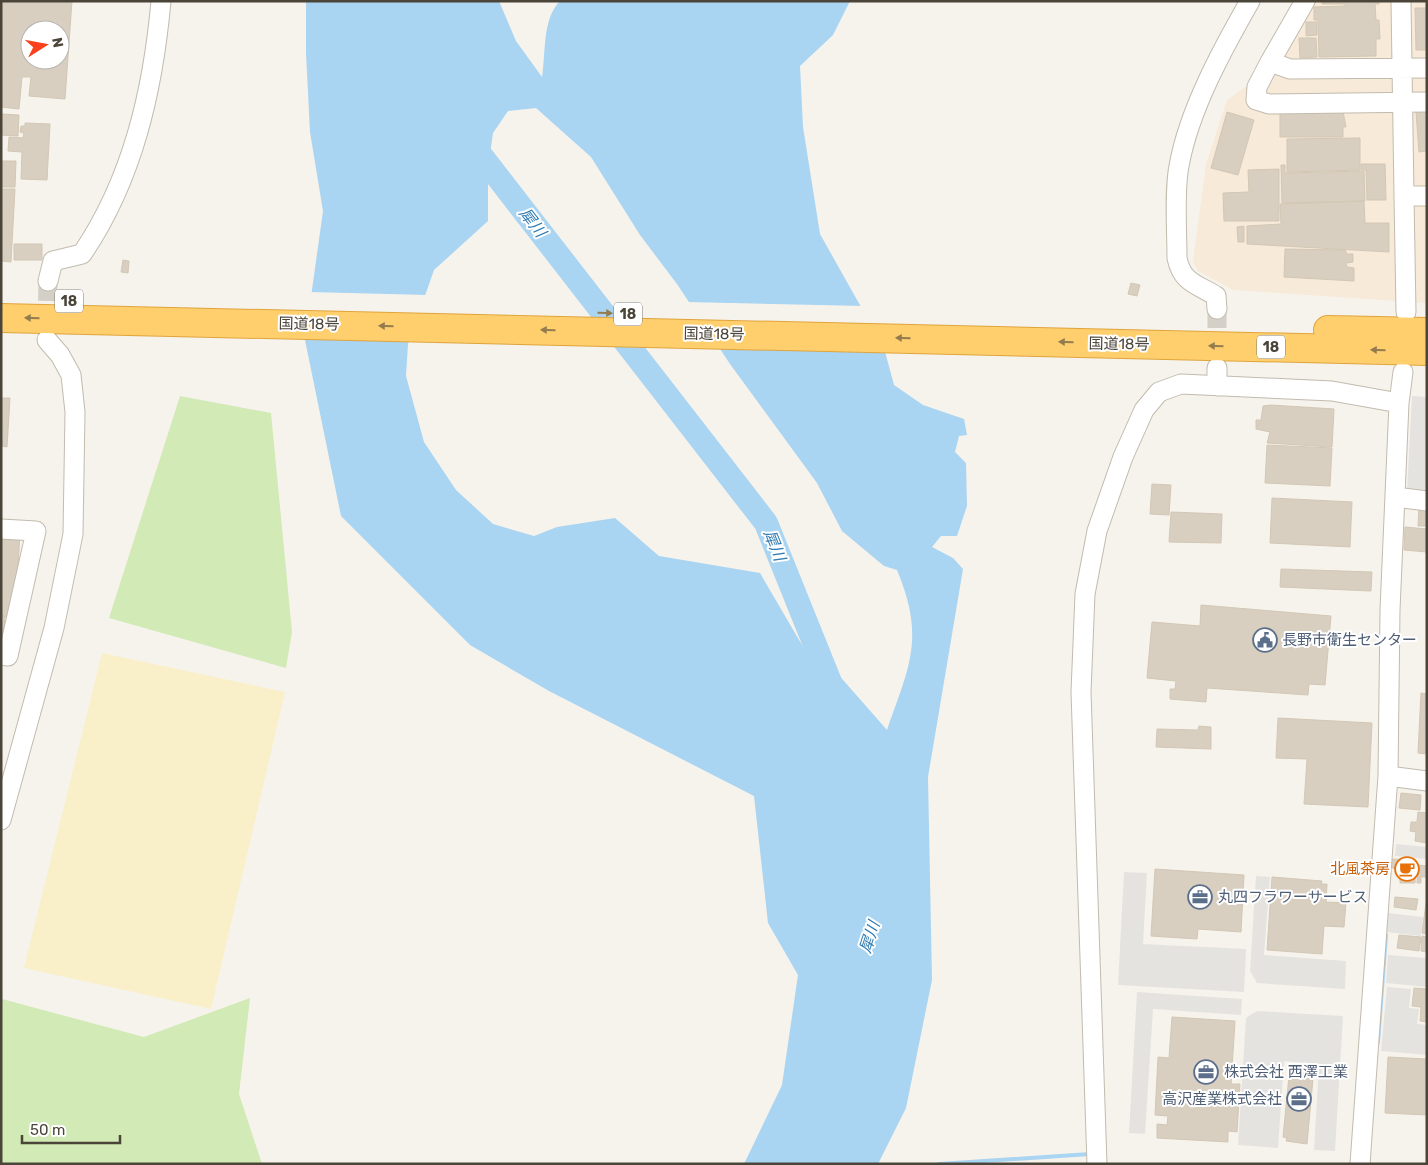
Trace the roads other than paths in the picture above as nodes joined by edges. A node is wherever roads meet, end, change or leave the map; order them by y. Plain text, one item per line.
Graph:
1 (161, 1) edge
2 (1250, 1) edge
3 (1305, 1) edge
4 (1401, 1) edge
5 (1270, 62) junction
6 (1402, 68) junction
7 (1427, 68) edge
8 (1427, 102) edge
9 (1403, 103) junction
10 (1404, 196) junction
11 (1427, 196) edge
12 (48, 281) tunnel mouth
13 (1, 298) edge
14 (1217, 309) tunnel mouth
15 (135, 311) junction
16 (1406, 312) dead end
17 (1, 318) edge
18 (1427, 332) edge
19 (1116, 334) junction
20 (47, 340) tunnel mouth
21 (1427, 351) edge
22 (1403, 372) dead end
23 (1399, 403) junction
24 (1395, 497) junction
25 (1427, 501) edge
26 (1, 529) edge
27 (1, 655) edge
28 (1388, 776) junction
29 (1427, 781) edge
30 (1, 820) edge
31 (1097, 1164) edge
32 (1360, 1164) edge

1 - 12 street
2 - 14 street
3 - 5 street
4 - 6 street
5 - 6 street
5 - 9 street
6 - 7 street
6 - 9 street
8 - 9 street
9 - 10 street
10 - 11 street
10 - 16 street
13 - 15 highway, 国道18号 / 18
15 -> 17 highway, 国道18号 / 18
15 - 19 highway, 国道18号 / 18
18 - 19 highway, 国道18号 / 18
21 -> 19 highway, 国道18号 / 18
20 - 30 street
22 - 23 street
23 - 24 street
23 - 31 street
24 - 25 street
24 - 28 street
26 - 27 street
28 - 29 street
28 - 32 street

